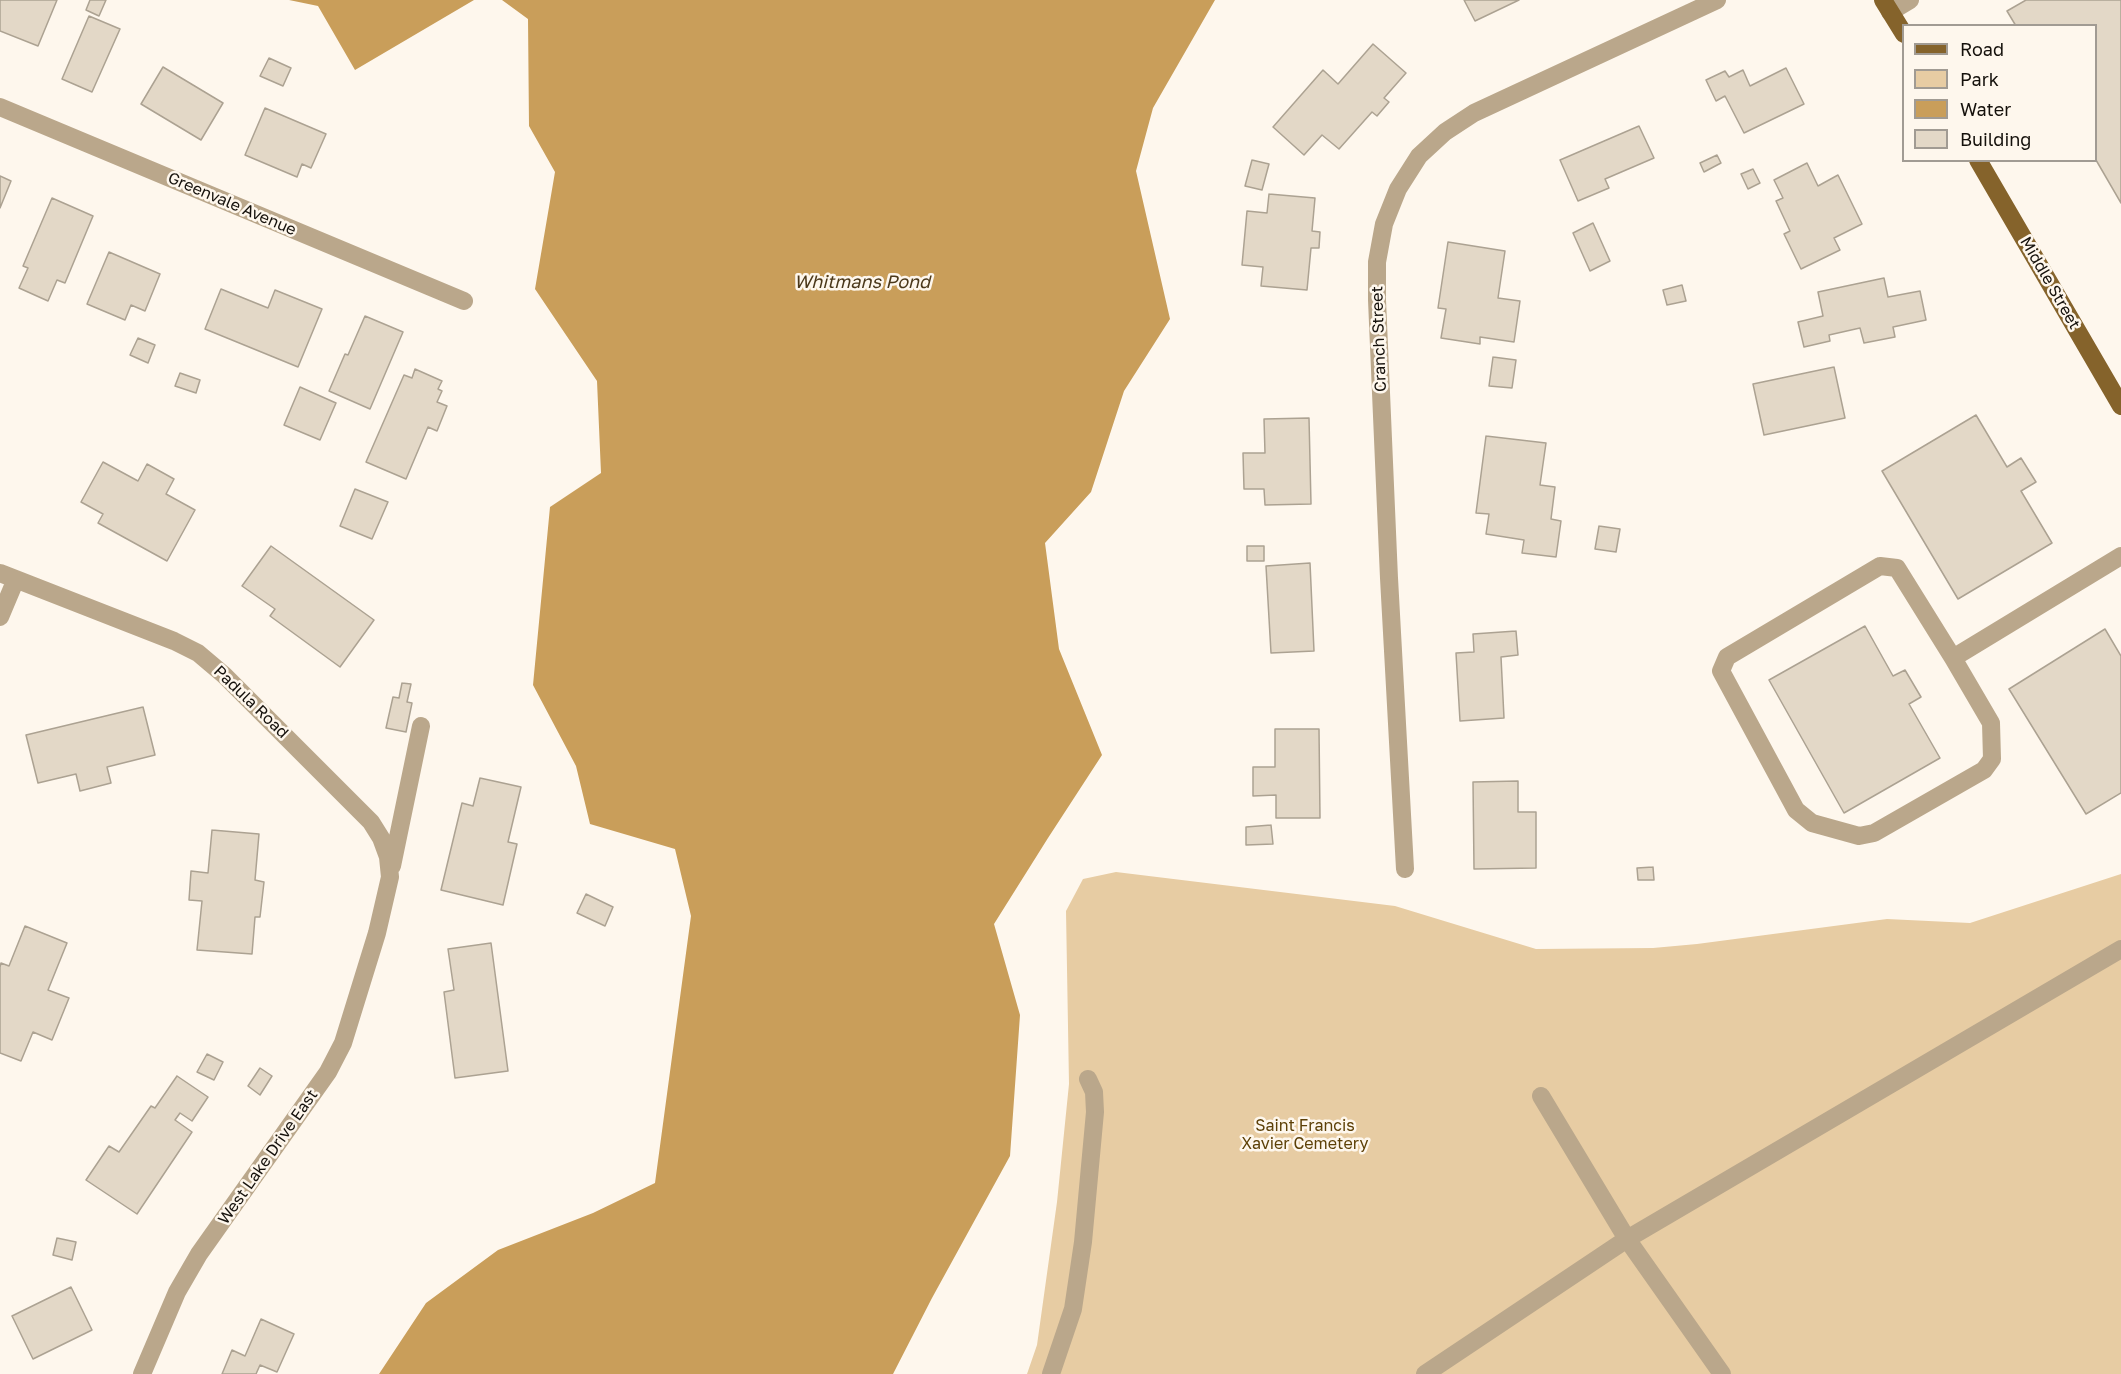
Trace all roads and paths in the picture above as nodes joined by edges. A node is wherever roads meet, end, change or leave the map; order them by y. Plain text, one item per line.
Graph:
1 (1717, 0) edge
2 (1910, 0) edge
3 (1887, 6) edge
4 (1902, 31) edge
5 (0, 107) edge
6 (1979, 162) edge
7 (464, 301) dead end
8 (2121, 406) edge
9 (2121, 555) edge
10 (8, 576) edge
11 (0, 617) edge
12 (1953, 658) junction
13 (421, 726) dead end
14 (1405, 870) dead end
15 (390, 877) junction
16 (377, 933) joint
17 (2121, 949) edge
18 (1088, 1079) dead end
19 (1541, 1096) dead end
20 (1627, 1239) junction
21 (142, 1374) edge
22 (1050, 1374) edge
23 (1425, 1374) edge
24 (1722, 1374) edge

1 - 14 street, Cranch Street
2 - 3 street
3 - 4 main road
5 - 7 street, Greenvale Avenue
6 - 8 main road, Middle Street
9 - 12 street
10 - 11 street
10 - 15 street, Padula Road
12 - 12 street
13 - 15 street
15 - 16 street, Padula Road
16 - 21 street, West Lake Drive East
17 - 20 street
18 - 22 street
19 - 20 street
20 - 23 street
20 - 24 street

